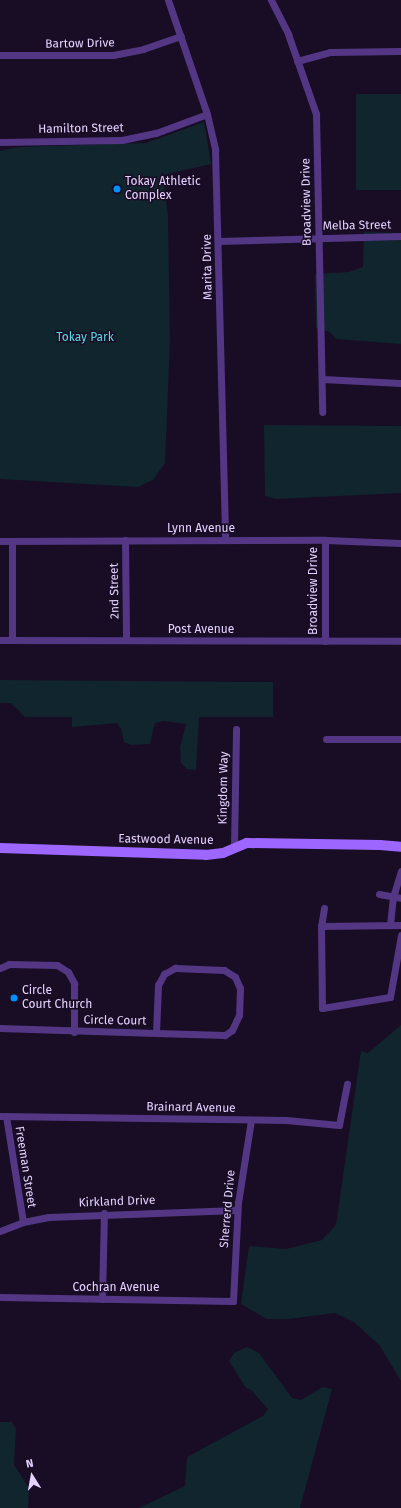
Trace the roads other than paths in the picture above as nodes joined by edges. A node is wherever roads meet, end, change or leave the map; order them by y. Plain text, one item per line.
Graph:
1 (168, 0) edge
2 (271, 0) edge
3 (181, 36) junction
4 (401, 51) edge
5 (0, 55) edge
6 (297, 61) junction
7 (207, 114) junction
8 (0, 142) edge
9 (401, 236) edge
10 (319, 238) junction
11 (218, 241) junction
12 (322, 379) junction
13 (401, 383) edge
14 (322, 412) dead end
15 (125, 540) junction
16 (224, 540) junction
17 (325, 540) junction
18 (0, 541) edge
19 (12, 541) junction
20 (401, 543) edge
21 (0, 640) edge
22 (12, 640) junction
23 (126, 640) junction
24 (326, 641) junction
25 (401, 641) edge
26 (236, 729) dead end
27 (326, 739) dead end
28 (401, 739) edge
29 (234, 847) junction
30 (0, 848) edge
31 (401, 848) edge
32 (401, 871) edge
33 (379, 894) dead end
34 (393, 897) junction
35 (401, 898) edge
36 (324, 908) dead end
37 (390, 925) junction
38 (401, 925) edge
39 (321, 926) junction
40 (401, 934) edge
41 (0, 968) edge
42 (0, 1028) edge
43 (74, 1032) junction
44 (156, 1033) junction
45 (347, 1084) dead end
46 (3, 1116) edge
47 (251, 1120) junction
48 (237, 1210) junction
49 (104, 1213) junction
50 (23, 1222) junction
51 (0, 1232) edge
52 (0, 1297) edge
53 (102, 1299) junction
54 (233, 1301) joint

1 - 3 street, Marita Drive
2 - 6 street, Broadview Drive
3 - 5 street, Bartow Drive
3 - 7 street, Marita Drive
4 - 6 street
6 - 10 street, Broadview Drive
7 - 8 street, Hamilton Street
7 - 11 street, Marita Drive
9 - 10 street, Melba Street
10 - 11 street, Melba Street
10 - 12 street, Broadview Drive
11 - 16 street, Marita Drive
12 - 13 street
12 - 14 street, Broadview Drive
15 - 16 street, Lynn Avenue
15 - 19 street, Lynn Avenue
15 - 23 street, 2nd Street
16 - 17 street, Lynn Avenue
17 - 20 street, Lynn Avenue
17 - 24 street, Broadview Drive
18 - 19 street, Lynn Avenue
19 - 22 street
21 - 22 street, Post Avenue
22 - 23 street, Post Avenue
23 - 24 street, Post Avenue
24 - 25 street, Post Avenue
26 - 29 street, Kingdom Way
27 - 28 street
29 - 30 street, Eastwood Avenue
29 - 31 street, Eastwood Avenue
32 - 34 street
33 - 34 street
34 - 35 street
34 - 37 street
36 - 39 street
37 - 38 street
37 - 39 street
39 - 40 street
41 - 43 street, Circle Court
42 - 43 street, Circle Court
43 - 44 street, Circle Court
44 - 44 street, Circle Court
45 - 47 street, Brainard Avenue
46 - 47 street, Brainard Avenue
46 - 50 street, Freeman Street
47 - 48 street, Sherrerd Drive
48 - 49 street, Kirkland Drive
48 - 54 street, Sherrerd Drive
49 - 50 street, Kirkland Drive
49 - 53 street
50 - 51 street, Kirkland Drive
52 - 53 street, Cochran Avenue
53 - 54 street, Cochran Avenue

